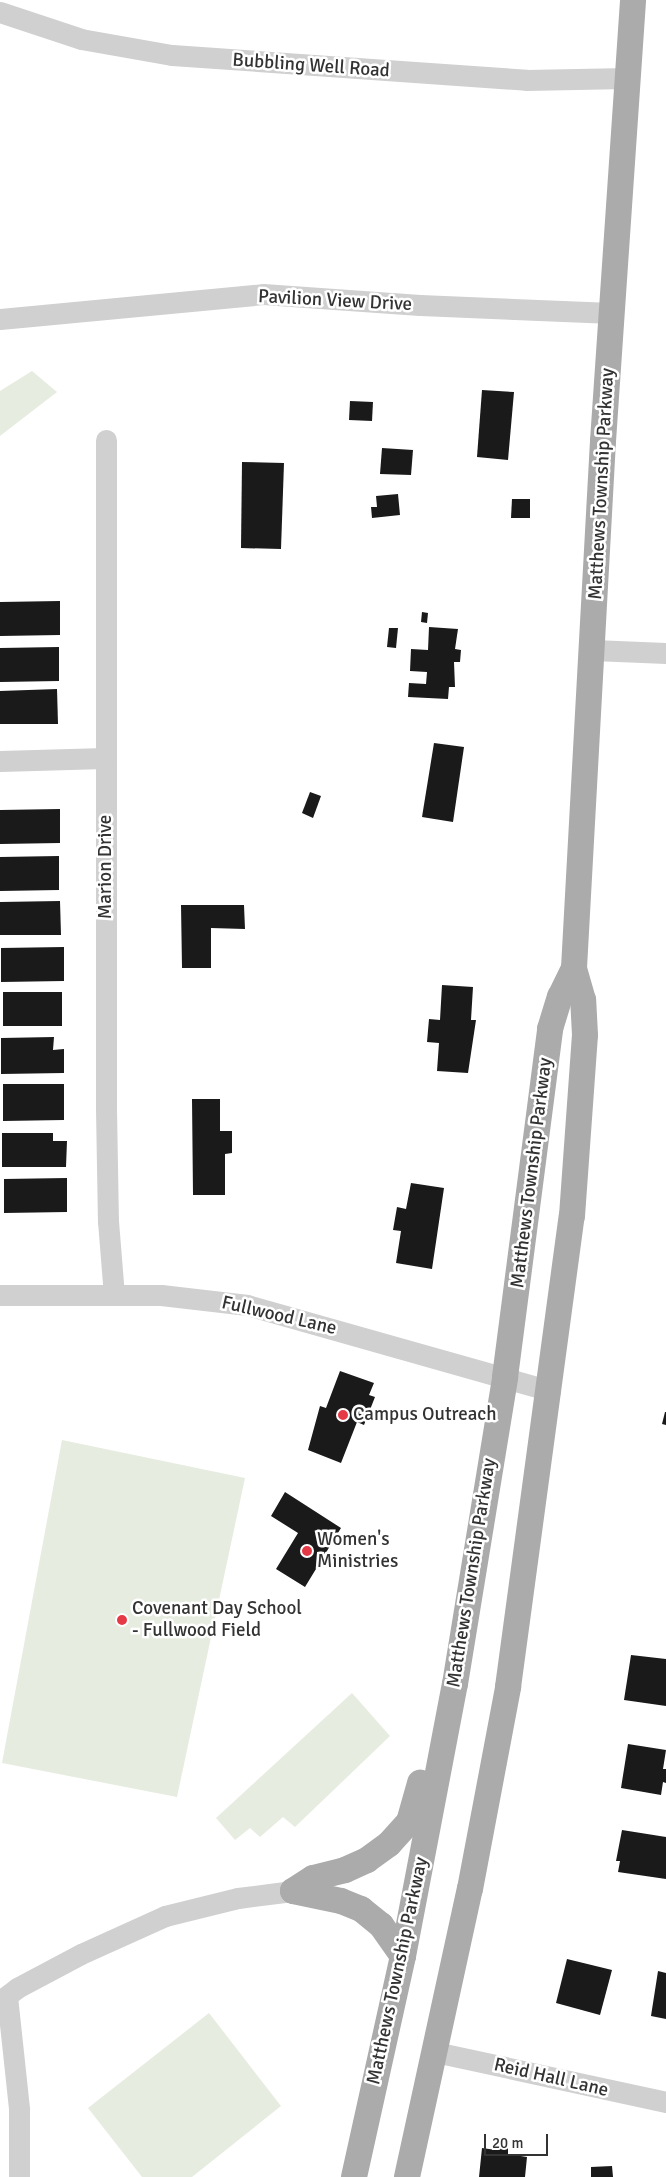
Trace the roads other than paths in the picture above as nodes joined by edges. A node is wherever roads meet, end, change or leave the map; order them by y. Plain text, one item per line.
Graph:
1 (633, 0) edge
2 (0, 12) edge
3 (627, 78) junction
4 (612, 313) junction
5 (0, 319) edge
6 (106, 440) dead end
7 (593, 650) junction
8 (666, 653) edge
9 (106, 758) junction
10 (0, 761) edge
11 (574, 968) junction
12 (114, 1294) junction
13 (0, 1295) edge
14 (504, 1377) junction
15 (550, 1391) junction
16 (455, 1684) junction
17 (293, 1891) junction
18 (403, 1956) junction
19 (3, 1999) edge
20 (435, 2052) junction
21 (666, 2102) edge
22 (19, 2177) edge
23 (354, 2177) edge
24 (407, 2177) edge

1 - 3 main road, Matthews Township Parkway
2 - 3 street, Bubbling Well Road
3 - 4 main road, Matthews Township Parkway
4 - 5 street, Pavilion View Drive
4 - 7 main road, Matthews Township Parkway
6 - 9 street, Marion Drive
7 - 8 street
7 - 11 main road, Matthews Township Parkway
9 - 10 street
9 - 12 street, Marion Drive
11 - 14 main road, Matthews Township Parkway
11 - 15 main road, Matthews Township Parkway
12 - 13 street, Fullwood Lane
12 - 14 street, Fullwood Lane
14 - 15 street, Fullwood Lane
14 - 16 main road, Matthews Township Parkway
15 - 20 main road, Matthews Township Parkway
16 - 17 main road
16 - 18 main road, Matthews Township Parkway
17 - 18 main road
17 - 19 street
18 - 23 main road, Matthews Township Parkway
19 - 22 street
20 - 21 street, Reid Hall Lane
20 - 24 main road, Matthews Township Parkway

